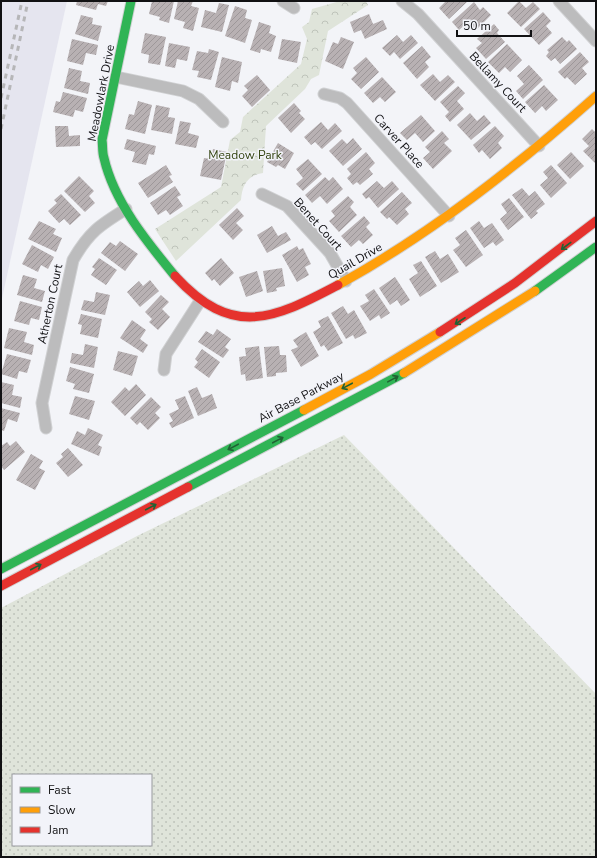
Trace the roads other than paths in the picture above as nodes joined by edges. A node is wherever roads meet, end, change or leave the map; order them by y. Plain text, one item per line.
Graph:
1 (131, 1) edge
2 (283, 1) edge
3 (402, 1) edge
4 (559, 1) edge
5 (294, 8) dead end
6 (596, 41) edge
7 (116, 77) junction
8 (324, 94) dead end
9 (596, 96) edge
10 (223, 122) dead end
11 (539, 146) junction
12 (262, 194) dead end
13 (126, 209) junction
14 (449, 216) junction
15 (596, 221) edge
16 (596, 247) edge
17 (346, 281) junction
18 (200, 301) junction
19 (164, 370) dead end
20 (46, 428) dead end
21 (1, 569) edge
22 (1, 586) edge

1 - 7 main road, Meadowlark Drive
2 - 5 street
3 - 11 street, Bellamy Court
4 - 6 street
7 - 10 street
7 - 13 main road, Meadowlark Drive
8 - 14 street, Carver Place
9 - 11 main road, Quail Drive
11 - 14 main road, Quail Drive
12 - 17 street, Benet Court
13 - 18 main road, Quail Drive
13 - 20 street, Atherton Court
14 - 17 main road, Quail Drive
15 -> 21 main road, Air Base Parkway
22 -> 16 main road
17 - 18 main road, Quail Drive
18 - 19 street

